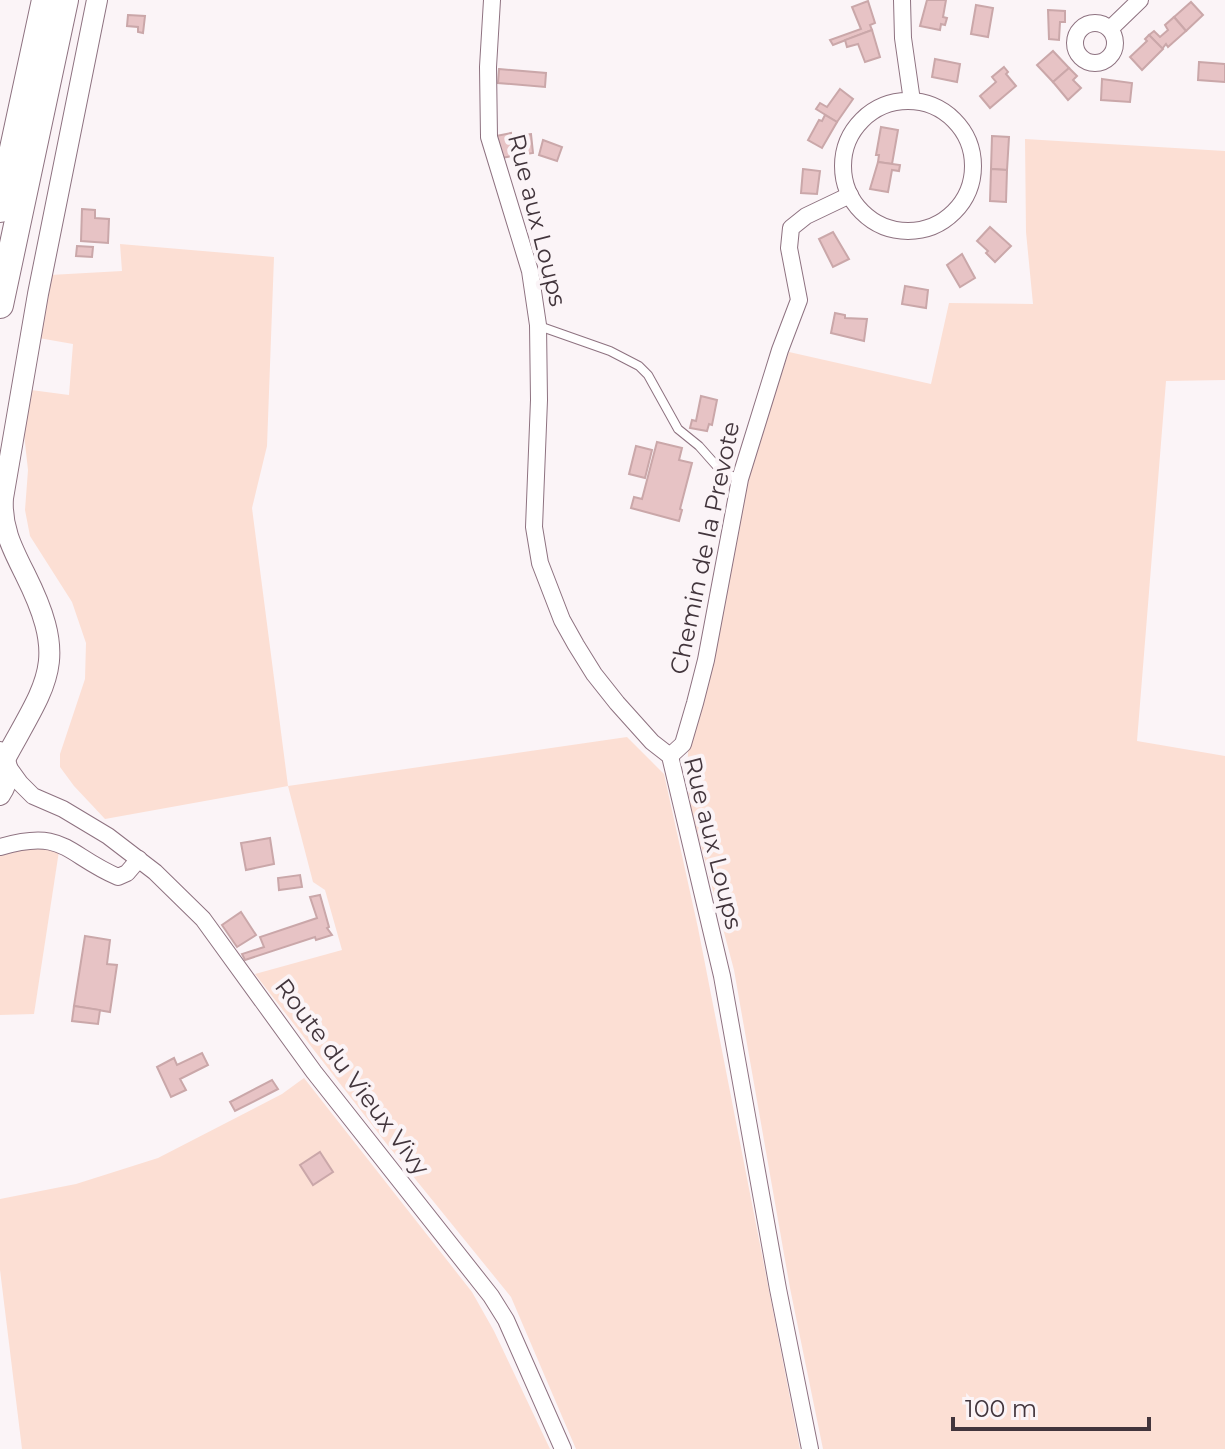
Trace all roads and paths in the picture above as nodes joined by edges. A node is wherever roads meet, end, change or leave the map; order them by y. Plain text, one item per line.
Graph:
1 (45, 0) edge
2 (65, 0) edge
3 (97, 0) edge
4 (492, 0) edge
5 (902, 0) edge
6 (1140, 0) edge
7 (1110, 29) dead end
8 (912, 101) junction
9 (850, 195) junction
10 (0, 209) edge
11 (0, 305) edge
12 (538, 325) junction
13 (740, 479) junction
14 (3, 754) edge
15 (670, 756) junction
16 (0, 796) edge
17 (33, 796) junction
18 (0, 847) edge
19 (139, 859) junction
20 (563, 1449) edge
21 (810, 1449) edge

1 - 10 highway
2 - 11 highway
3 - 14 street
4 - 12 street, Rue aux Loups
5 - 8 street
6 - 7 street
8 - 9 street
8 - 9 street
9 - 13 street, Chemin de la Prevote
12 - 13 lane
12 - 15 street, Rue aux Loups
13 - 15 street, Chemin de la Prevote
14 - 16 street
14 - 17 street, Route du Vieux Vivy
15 - 21 street, Rue aux Loups
16 - 17 street, Route du Vieux Vivy
17 - 19 street, Route du Vieux Vivy
18 - 19 street
19 - 20 street, Route du Vieux Vivy

